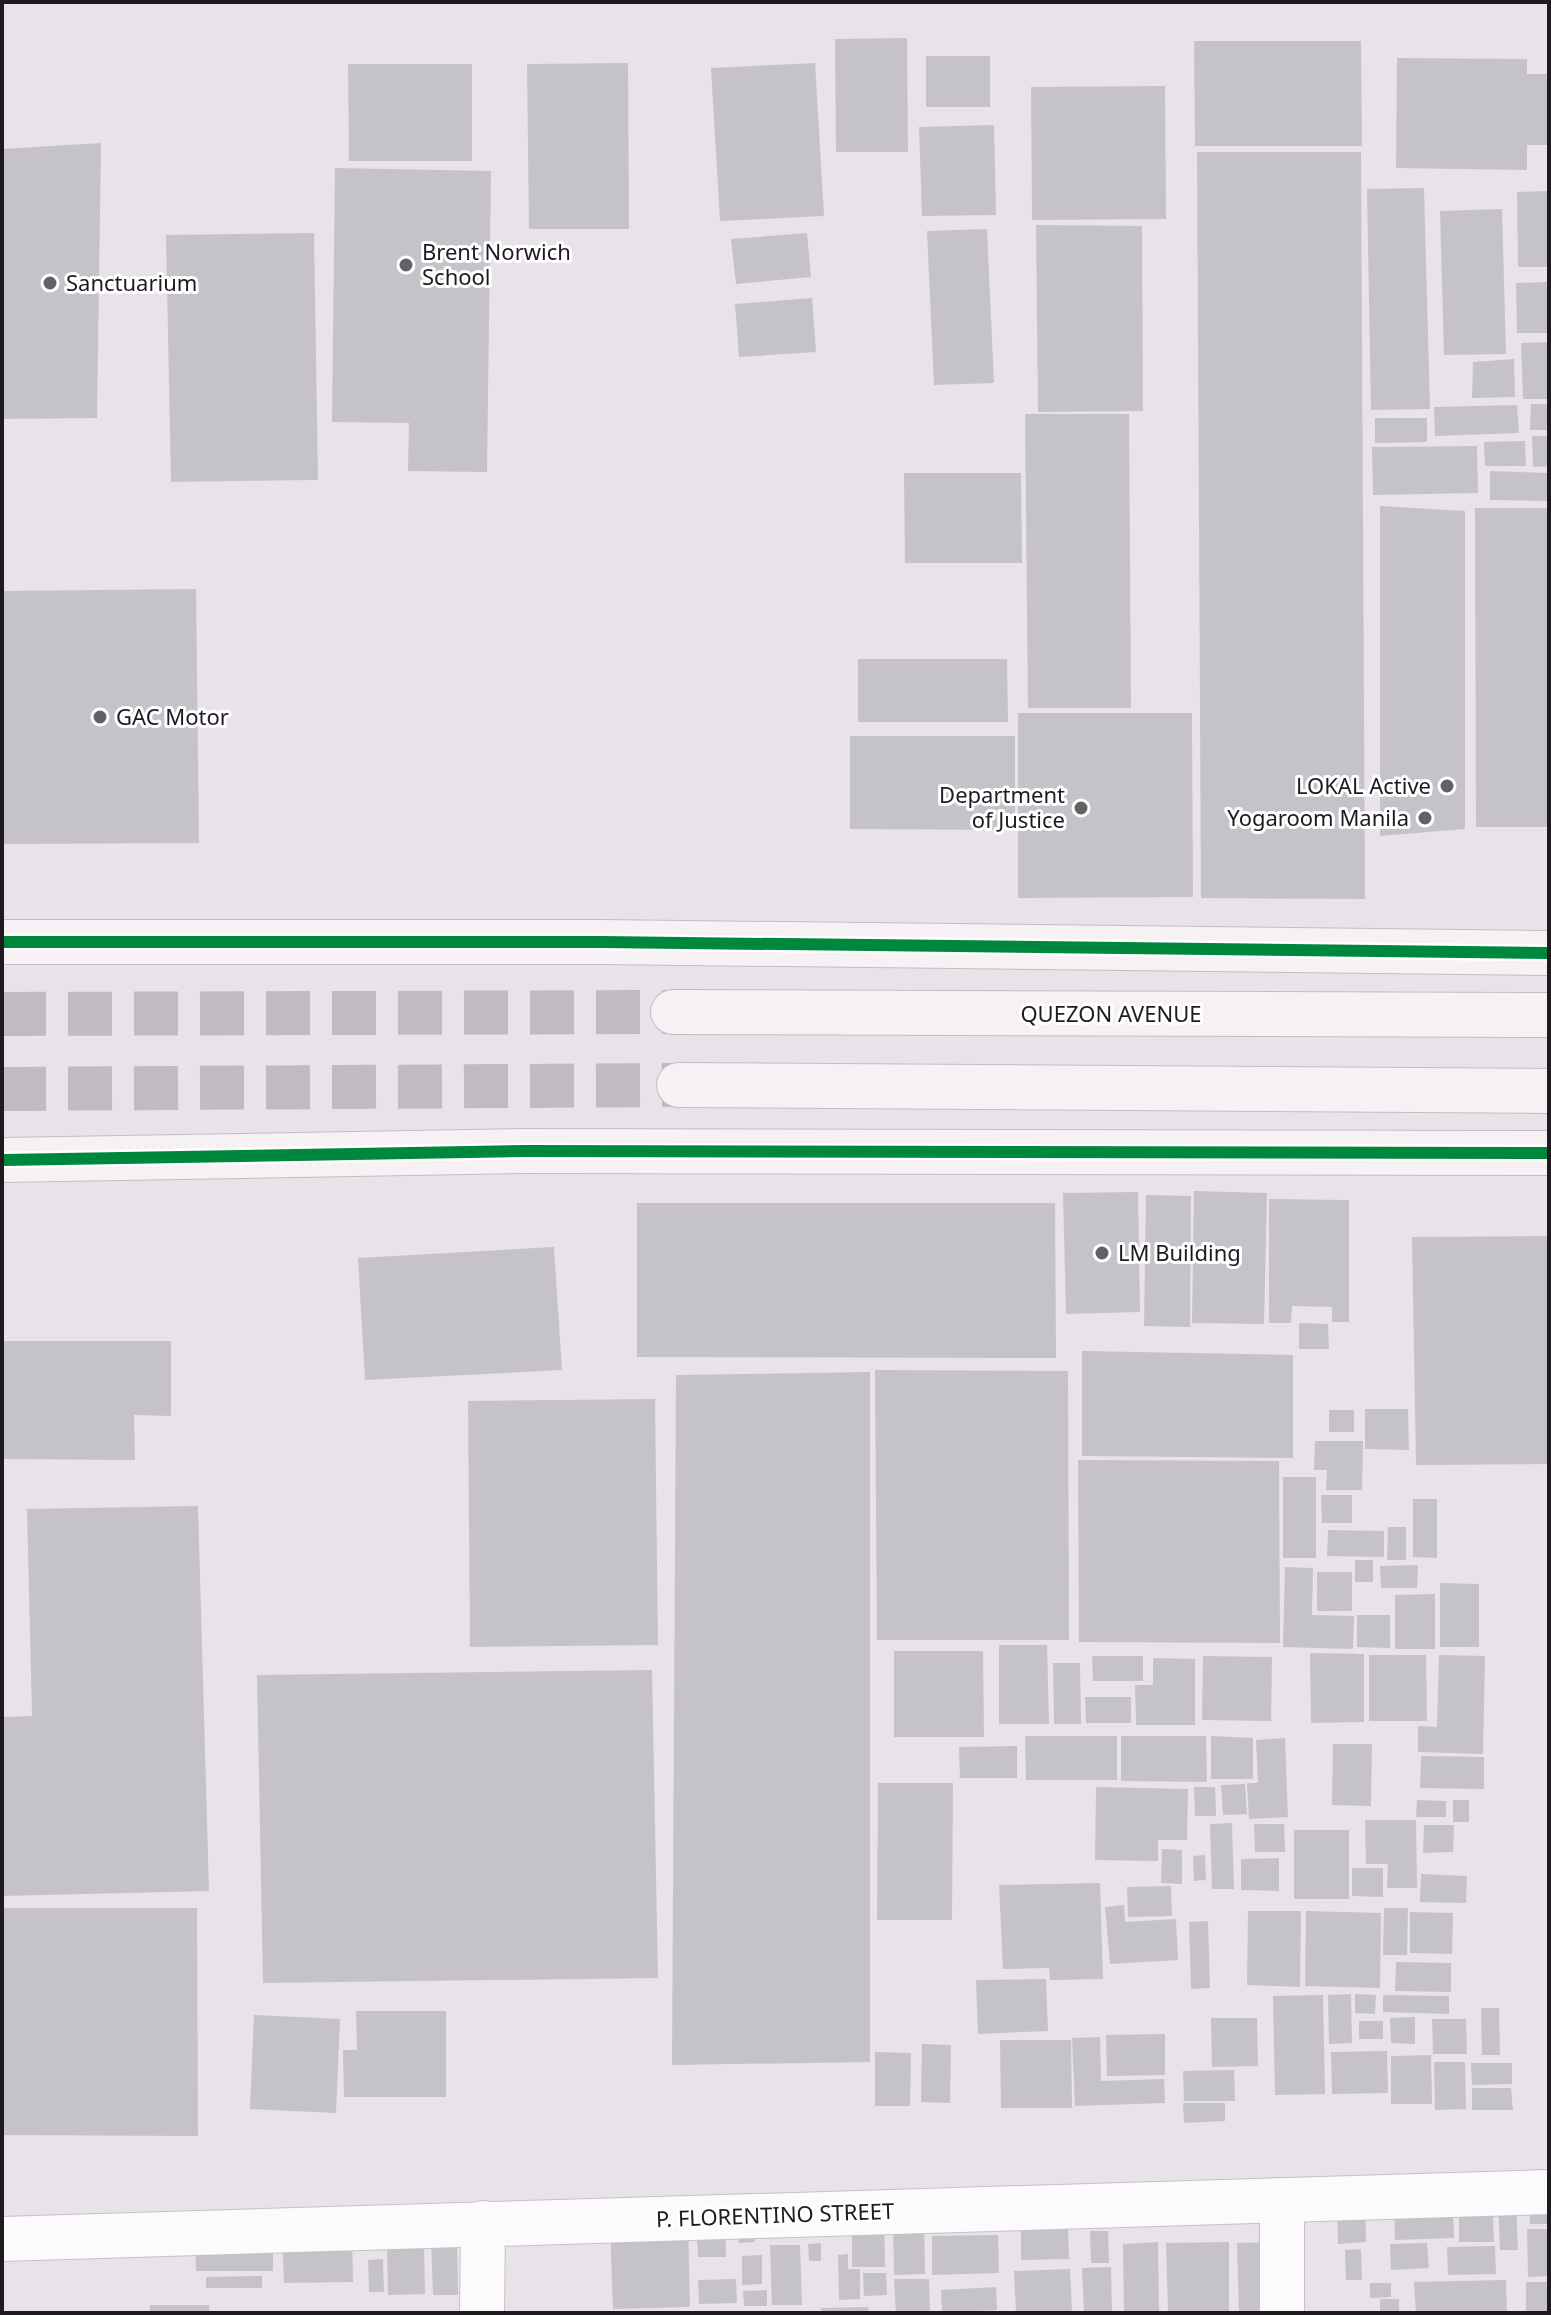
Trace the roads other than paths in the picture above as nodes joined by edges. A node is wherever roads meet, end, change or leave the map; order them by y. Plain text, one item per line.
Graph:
1 (2, 942) edge
2 (1549, 953) edge
3 (673, 1012) tunnel mouth
4 (1549, 1015) edge
5 (679, 1085) tunnel mouth
6 (1549, 1091) edge
7 (1549, 1153) edge
8 (2, 1160) edge
9 (1549, 2192) edge
10 (1282, 2200) junction
11 (483, 2223) junction
12 (2, 2239) edge
13 (482, 2313) edge
14 (1282, 2313) edge

1 - 2 main road
3 - 4 main road, QUEZON AVENUE
5 - 6 main road
7 - 8 main road
9 - 10 street, P. FLORENTINO STREET
10 - 11 street, P. FLORENTINO STREET
10 - 14 street
11 - 12 street, P. FLORENTINO STREET
11 - 13 street

